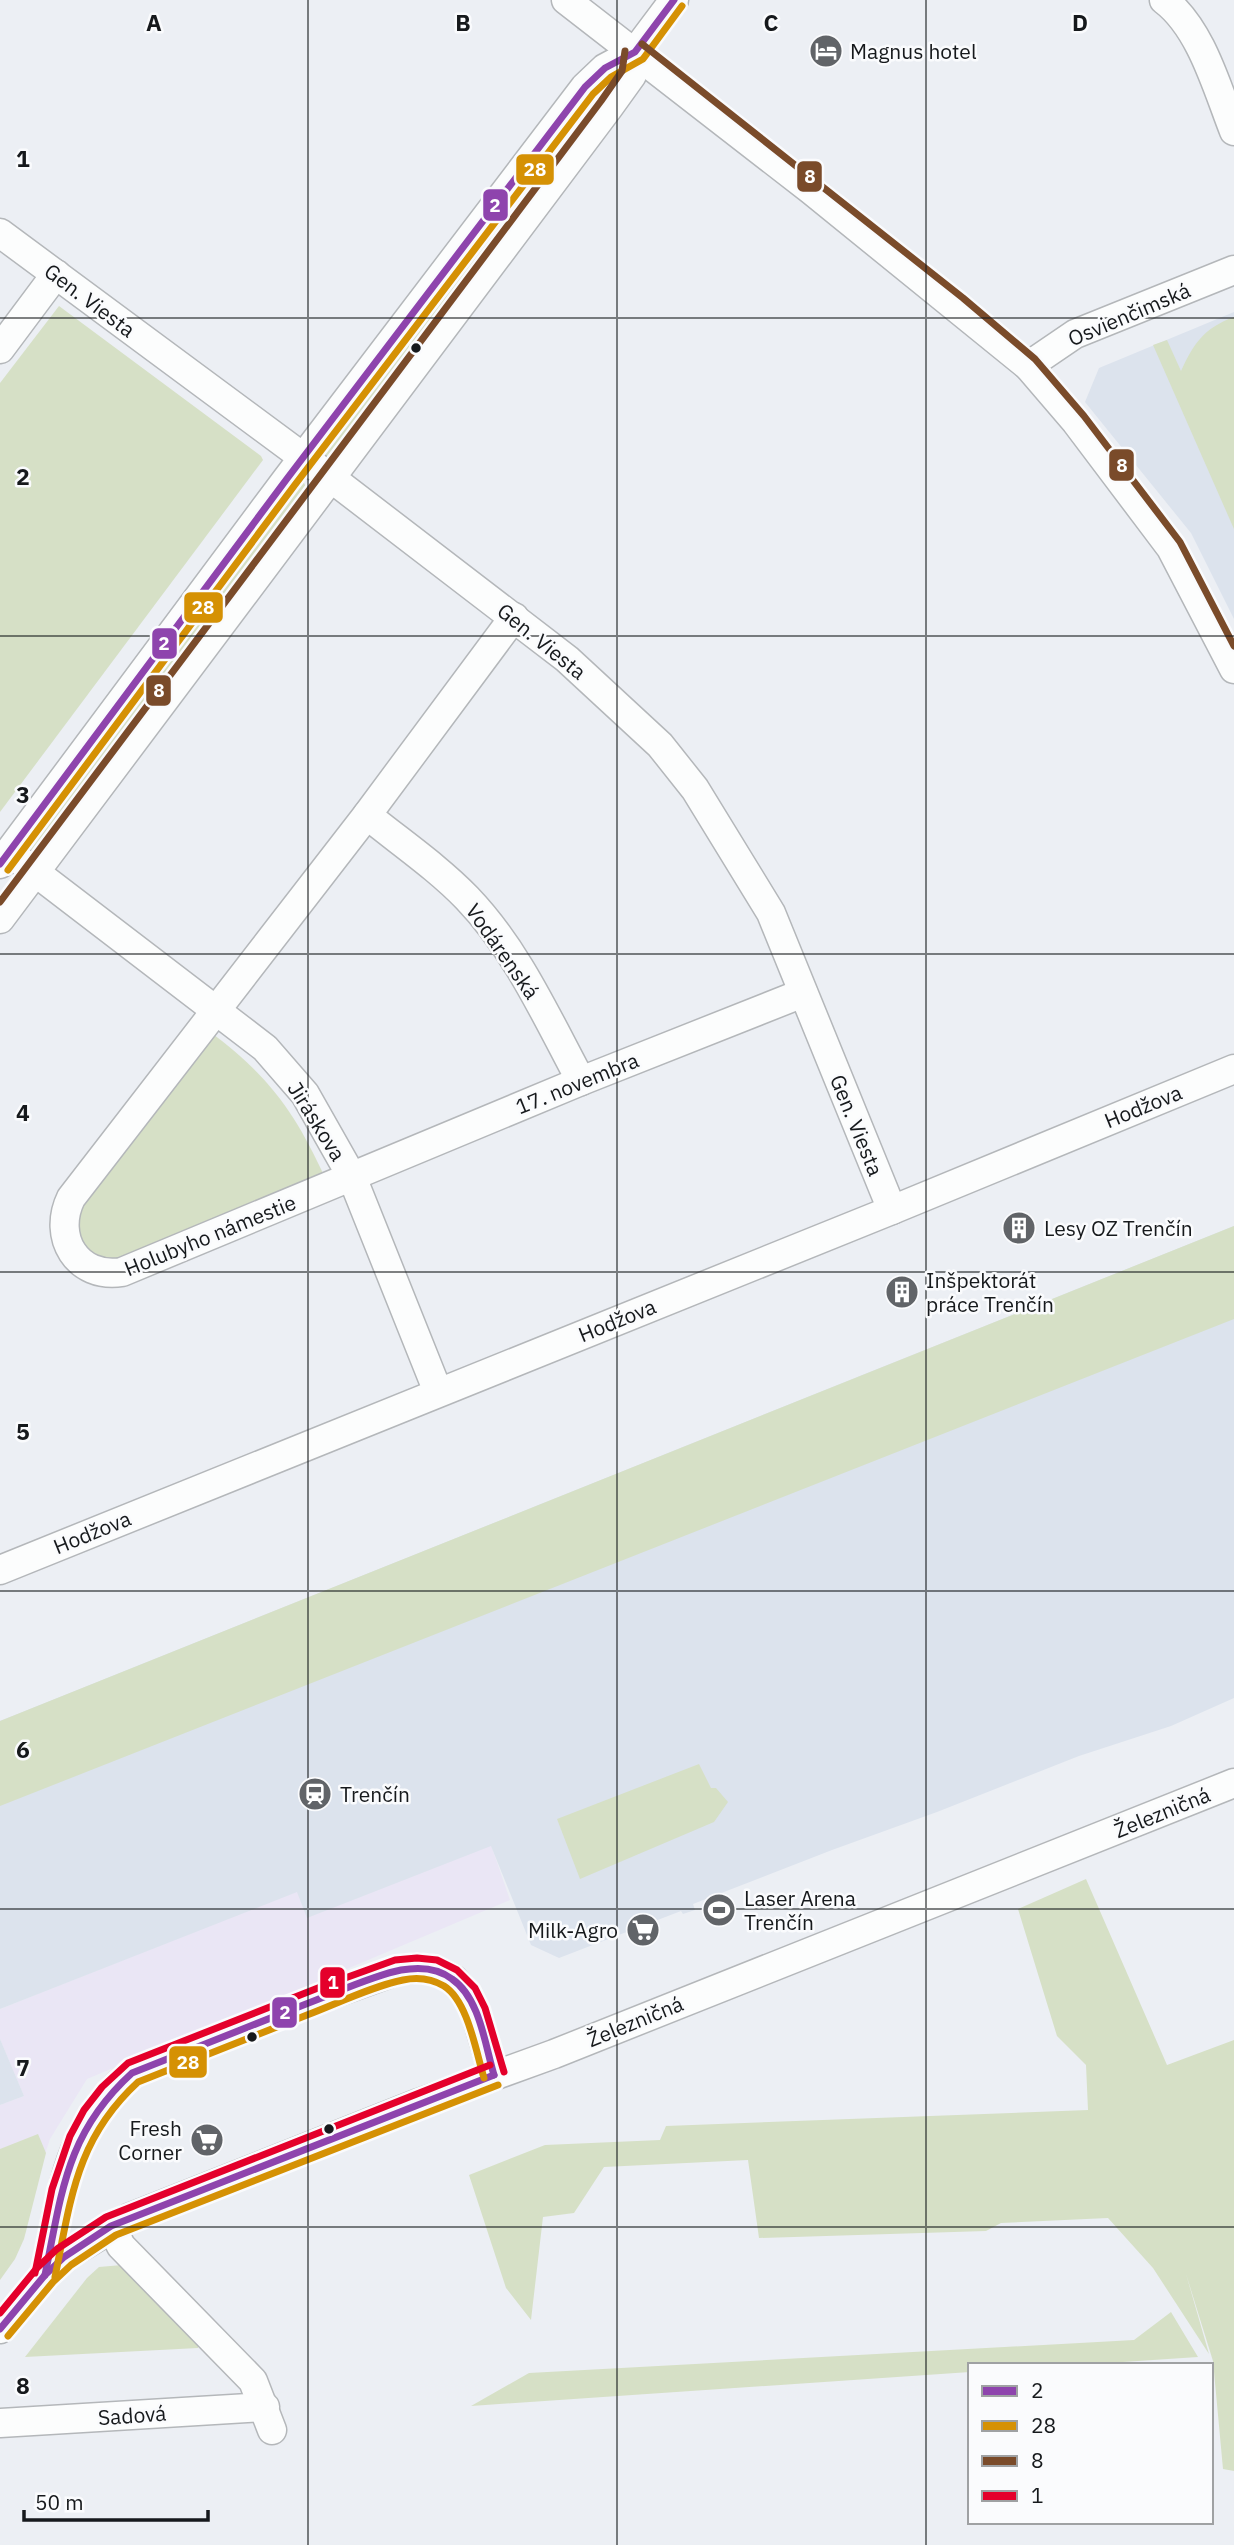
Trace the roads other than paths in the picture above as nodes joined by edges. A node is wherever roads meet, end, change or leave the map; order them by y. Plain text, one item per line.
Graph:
1 (566, 0) edge
2 (674, 0) edge
3 (1179, 3) edge
4 (635, 52) junction
5 (1234, 131) edge
6 (0, 233) edge
7 (1234, 270) edge
8 (56, 274) junction
9 (0, 349) edge
10 (1028, 366) junction
11 (303, 458) junction
12 (331, 478) junction
13 (514, 617) junction
14 (1234, 669) edge
15 (367, 815) junction
16 (3, 854) edge
17 (36, 872) junction
18 (0, 919) edge
19 (803, 993) junction
20 (217, 1010) junction
21 (1234, 1069) edge
22 (581, 1081) junction
23 (352, 1177) junction
24 (892, 1210) junction
25 (438, 1392) junction
26 (0, 1570) edge
27 (1234, 1783) edge
28 (494, 2075) junction
29 (111, 2226) junction
30 (45, 2275) junction
31 (0, 2329) edge
32 (0, 2423) edge

1 - 4 street
2 - 4 street
3 - 5 street
4 - 10 street
4 - 11 street
4 - 12 street
6 - 8 street, Gen. Viesta
7 - 10 street, Osvienčimská
8 - 9 street
8 - 11 street, Gen. Viesta
10 - 14 street
11 - 12 street, Gen. Viesta
11 - 16 street
12 - 13 street, Gen. Viesta
12 - 17 street
13 - 15 street
13 - 19 street, Gen. Viesta
15 - 20 street
15 - 22 street, Vodárenská
16 - 17 street, Jiráskova
17 - 18 street
17 - 20 street, Jiráskova
19 - 22 street, 17. novembra
19 - 24 street, Gen. Viesta
20 - 23 street, Jiráskova
20 - 23 street, Holubyho námestie
21 - 24 street, Hodžova
22 - 23 street, 17. novembra
23 - 25 street, Jiráskova
24 - 25 street, Hodžova
25 - 26 street, Hodžova
27 - 28 street, Železničná
28 - 29 street, Železničná
28 - 30 street
29 - 30 street, Železničná
29 - 32 street, Sadová
30 - 31 street, Železničná

